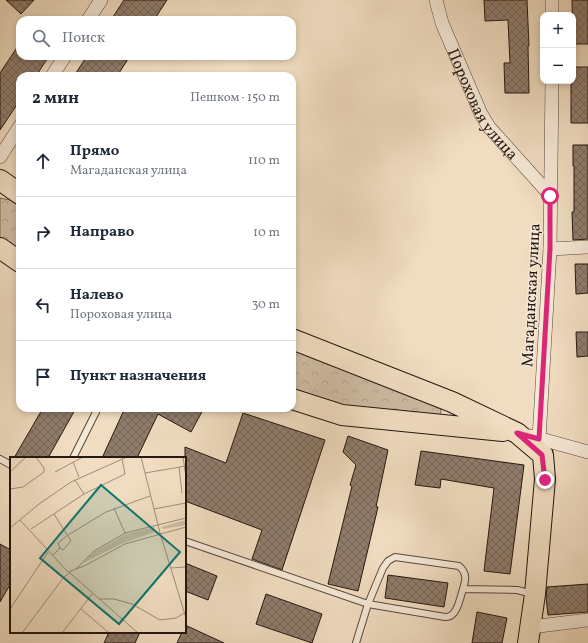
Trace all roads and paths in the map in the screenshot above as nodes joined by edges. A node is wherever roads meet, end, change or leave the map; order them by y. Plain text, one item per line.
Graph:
1 (101, 0) edge
2 (436, 0) edge
3 (552, 0) edge
4 (552, 12) edge
5 (91, 16) edge
6 (62, 60) edge
7 (55, 72) edge
8 (552, 84) edge
9 (16, 132) edge
10 (0, 158) edge
11 (0, 180) edge
12 (16, 191) edge
13 (550, 196) junction
14 (588, 247) edge
15 (0, 248) edge
16 (550, 249) junction
17 (16, 259) edge
18 (296, 341) edge
19 (296, 400) edge
20 (96, 412) edge
21 (517, 433) junction
22 (539, 439) junction
23 (588, 452) edge
24 (74, 457) edge
25 (0, 459) edge
26 (10, 464) edge
27 (186, 541) edge
28 (464, 589) junction
29 (535, 594) junction
30 (368, 604) junction
31 (588, 620) edge
32 (530, 635) edge
33 (356, 643) edge

1 - 5 street
2 - 13 street, Пороховая улица
3 - 4 street
6 - 7 street
8 - 13 street, Магаданская улица
9 - 10 street
11 - 12 main road
13 - 16 street, Магаданская улица
14 - 16 street
15 - 17 main road
16 - 22 street, Магаданская улица
18 - 21 main road
19 - 21 main road
20 - 24 lane
21 - 22 street
21 - 29 main road
22 - 23 street
25 - 26 lane
27 - 30 lane
28 - 29 lane
28 - 30 lane
28 - 30 lane
29 - 32 main road
30 - 33 lane
31 - 32 street

